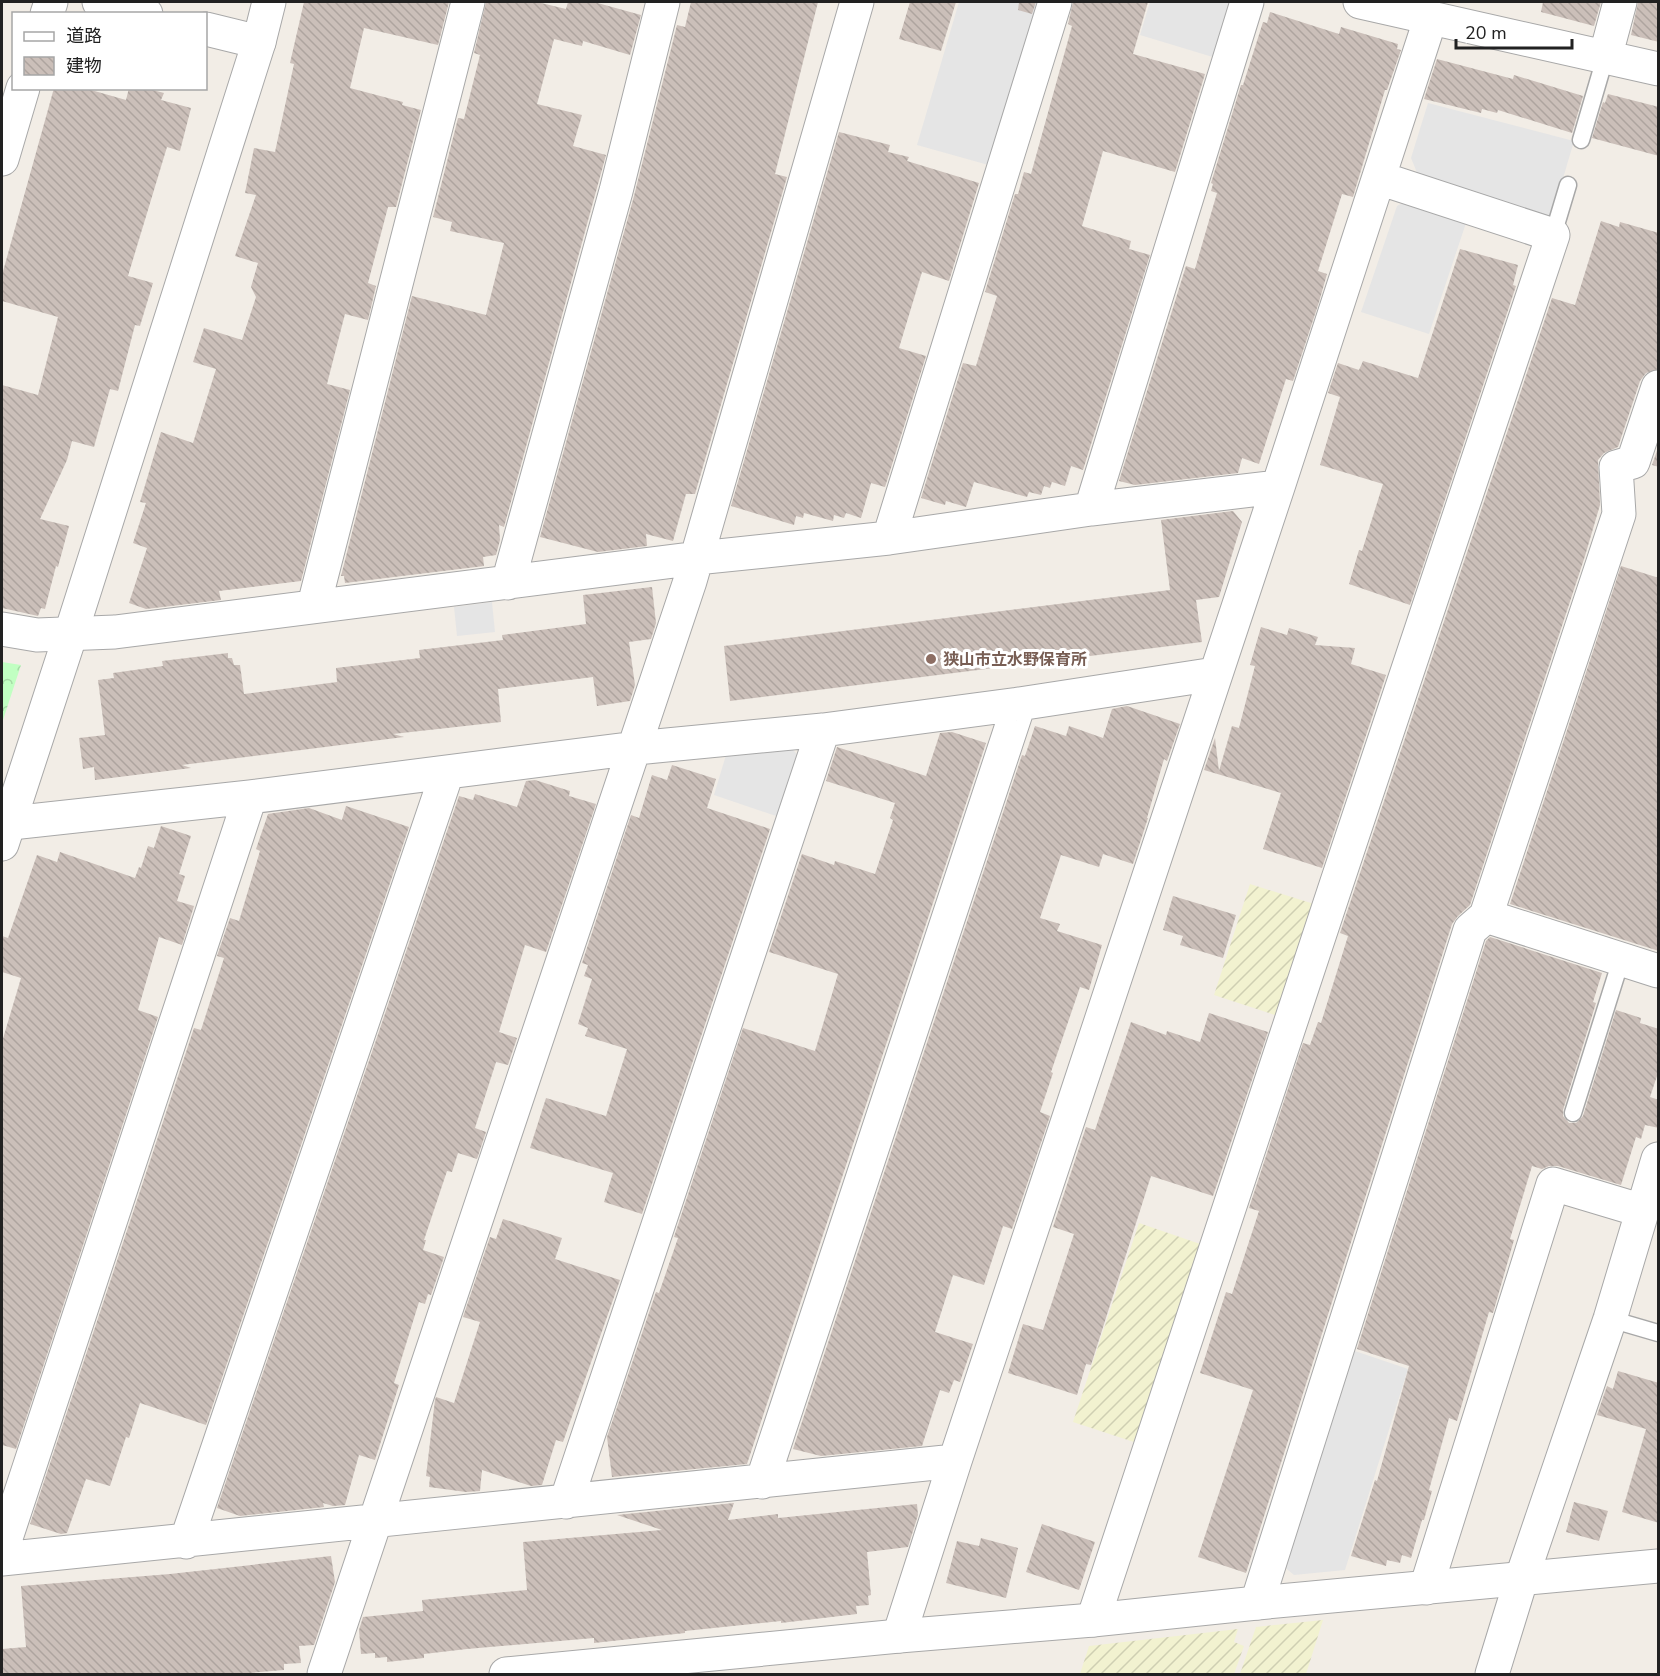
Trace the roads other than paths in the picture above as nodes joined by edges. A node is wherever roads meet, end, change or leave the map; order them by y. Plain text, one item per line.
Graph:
1 (99, 2) edge
2 (269, 2) edge
3 (468, 2) edge
4 (663, 2) edge
5 (857, 2) edge
6 (1055, 2) edge
7 (1247, 2) edge
8 (1360, 2) edge
9 (1620, 2) edge
10 (1426, 11) edge
11 (138, 12) edge
12 (207, 29) edge
13 (259, 42) junction
14 (1605, 58) junction
15 (1659, 69) edge
16 (22, 90) edge
17 (1581, 140) dead end
18 (2, 159) edge
19 (1379, 178) junction
20 (1568, 185) dead end
21 (1553, 235) junction
22 (1659, 387) edge
23 (1278, 487) junction
24 (1091, 509) junction
25 (889, 538) junction
26 (698, 558) junction
27 (508, 583) junction
28 (314, 605) junction
29 (2, 629) edge
30 (71, 633) junction
31 (1215, 674) junction
32 (1019, 704) junction
33 (823, 730) junction
34 (636, 748) junction
35 (447, 773) junction
36 (250, 797) junction
37 (4, 831) edge
38 (1486, 916) junction
39 (1621, 960) junction
40 (1659, 971) edge
41 (1573, 1113) dead end
42 (1659, 1159) edge
43 (1643, 1211) junction
44 (1610, 1319) junction
45 (1659, 1333) edge
46 (955, 1461) junction
47 (762, 1482) junction
48 (566, 1502) junction
49 (375, 1521) junction
50 (186, 1542) junction
51 (2, 1550) edge
52 (2, 1559) edge
53 (1659, 1566) edge
54 (1521, 1580) junction
55 (1426, 1588) junction
56 (1257, 1603) junction
57 (1093, 1620) junction
58 (899, 1636) junction
59 (324, 1674) edge
60 (506, 1674) edge
61 (1492, 1674) edge

1 - 11 street
2 - 13 street
3 - 28 street
4 - 27 street
5 - 26 street
6 - 25 street
7 - 24 street
8 - 10 street
9 - 14 street
10 - 14 street
10 - 19 street
12 - 13 street
13 - 30 street
14 - 15 street
14 - 17 lane
16 - 18 street
19 - 21 street
19 - 23 street
20 - 21 lane
21 - 57 street
22 - 38 street
23 - 24 street
23 - 31 street
24 - 25 street
25 - 26 street
26 - 27 street
26 - 34 street
27 - 28 street
28 - 30 street
29 - 30 street
30 - 37 street
31 - 32 street
31 - 46 street
32 - 33 street
32 - 47 street
33 - 34 street
33 - 48 street
34 - 35 street
34 - 49 street
35 - 36 street
35 - 50 street
36 - 37 street
36 - 51 street
38 - 39 street
38 - 56 street
39 - 40 street
39 - 41 lane
42 - 43 street
43 - 44 street
43 - 55 street
44 - 45 lane
44 - 54 street
46 - 47 street
46 - 58 street
47 - 48 street
48 - 49 street
49 - 50 street
49 - 59 street
50 - 52 street
53 - 54 street
54 - 55 street
54 - 61 street
55 - 56 street
56 - 57 street
57 - 58 street
58 - 60 street

